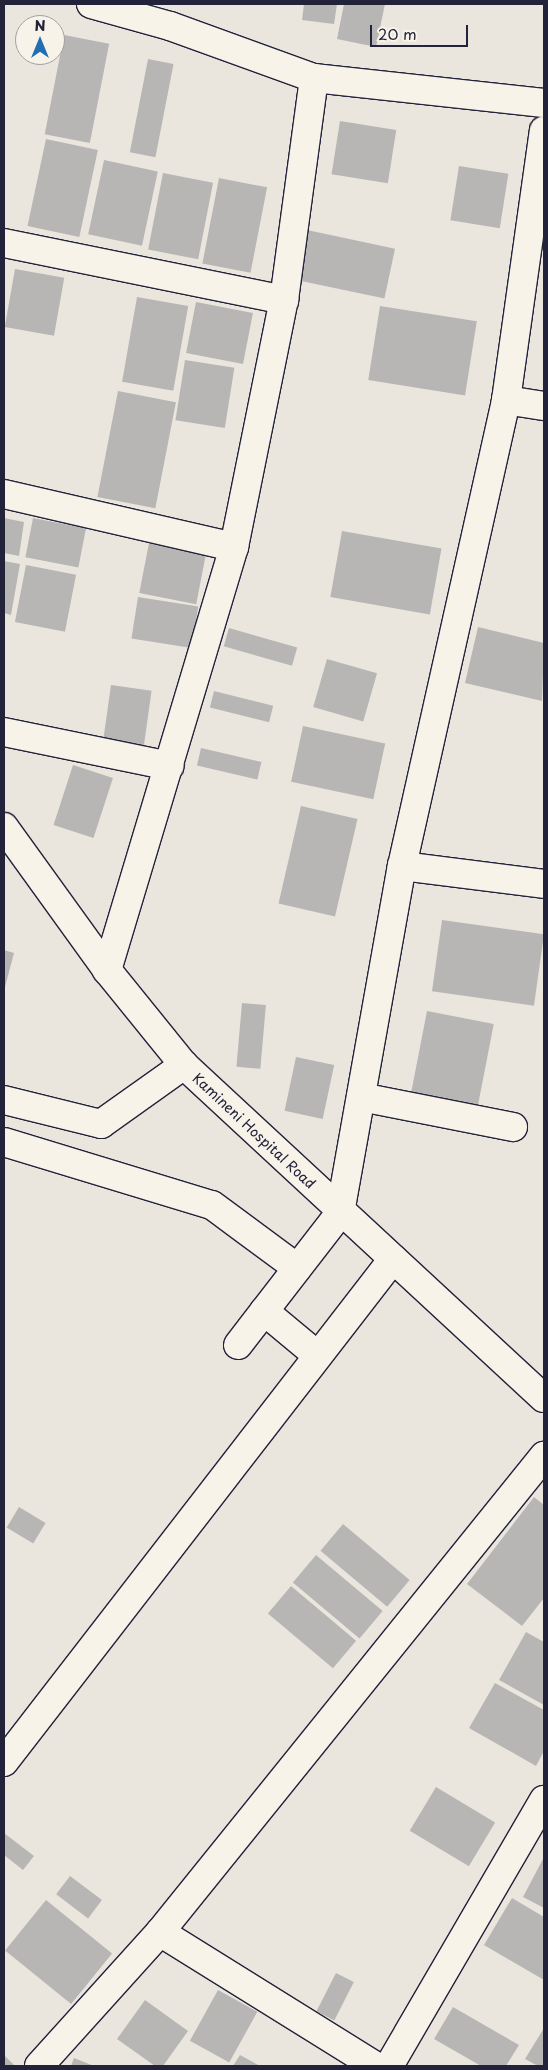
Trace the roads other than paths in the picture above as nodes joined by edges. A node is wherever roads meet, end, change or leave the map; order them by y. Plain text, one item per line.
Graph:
1 (91, 4) edge
2 (171, 15) edge
3 (314, 78) junction
4 (544, 102) edge
5 (544, 131) edge
6 (4, 242) edge
7 (284, 300) junction
8 (506, 400) junction
9 (544, 406) edge
10 (4, 494) edge
11 (234, 547) junction
12 (4, 732) edge
13 (170, 766) junction
14 (4, 827) edge
15 (402, 866) junction
16 (544, 884) edge
17 (107, 970) junction
18 (184, 1065) junction
19 (361, 1097) junction
20 (4, 1100) edge
21 (513, 1127) dead end
22 (4, 1142) edge
23 (340, 1213) junction
24 (393, 1259) junction
25 (297, 1268) junction
26 (264, 1311) junction
27 (238, 1345) dead end
28 (318, 1356) junction
29 (544, 1398) edge
30 (544, 1456) edge
31 (4, 1762) edge
32 (544, 1800) edge
33 (160, 1932) junction
34 (38, 2066) edge
35 (375, 2066) edge
36 (389, 2066) edge

1 - 2 street
2 - 3 street
3 - 4 street
3 - 7 street
5 - 8 street
6 - 7 street
7 - 11 street
8 - 9 street
8 - 15 street
10 - 11 street
11 - 13 street
12 - 13 street
13 - 17 street
14 - 17 street, Kamineni Hospital Road
15 - 16 street
15 - 19 street
17 - 18 street, Kamineni Hospital Road
18 - 20 street
18 - 23 street, Kamineni Hospital Road
19 - 21 street
19 - 23 street
22 - 25 street
23 - 24 street, Kamineni Hospital Road
23 - 25 street
24 - 28 street
24 - 29 street, Kamineni Hospital Road
25 - 26 street
26 - 27 street
26 - 28 street
28 - 31 street
30 - 33 street
32 - 36 street
33 - 34 street
33 - 35 street

